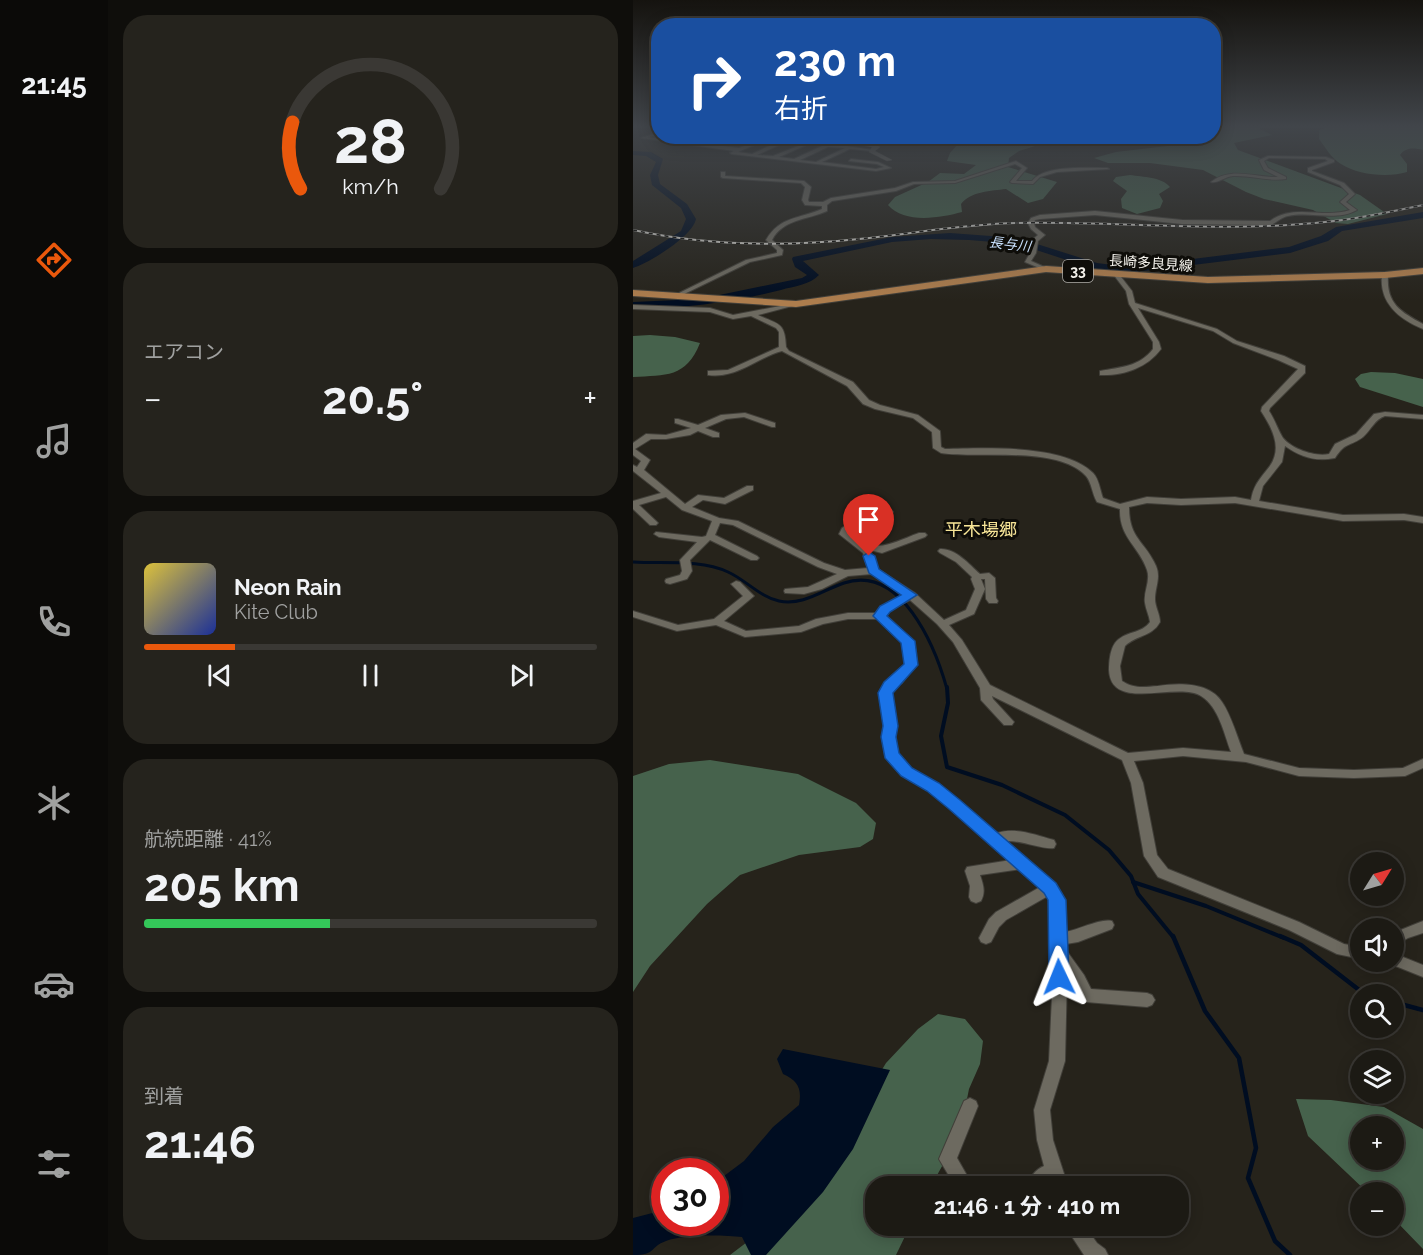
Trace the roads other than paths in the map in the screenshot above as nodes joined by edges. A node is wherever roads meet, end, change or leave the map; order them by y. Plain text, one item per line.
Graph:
1 (806, 185) edge
2 (908, 185) edge
3 (1342, 185) edge
4 (824, 204) junction
5 (1046, 269) junction
6 (1423, 271) edge
7 (1116, 274) junction
8 (1385, 275) junction
9 (633, 293) edge
10 (676, 296) junction
11 (795, 304) junction
12 (1132, 304) junction
13 (633, 307) edge
14 (752, 314) junction
15 (1423, 327) edge
16 (783, 348) junction
17 (711, 373) dead end
18 (1103, 373) dead end
19 (1423, 417) edge
20 (678, 421) dead end
21 (772, 425) dead end
22 (698, 428) junction
23 (716, 435) dead end
24 (1280, 439) junction
25 (633, 449) edge
26 (636, 470) edge
27 (750, 488) dead end
28 (668, 494) junction
29 (1255, 501) junction
30 (634, 505) edge
31 (1125, 507) junction
32 (685, 508) junction
33 (888, 512) dead end
34 (861, 518) junction
35 (717, 519) junction
36 (1423, 520) edge
37 (654, 523) dead end
38 (876, 530) dead end
39 (659, 534) dead end
40 (922, 535) dead end
41 (707, 538) junction
42 (856, 544) junction
43 (943, 551) dead end
44 (754, 558) dead end
45 (874, 570) junction
46 (846, 573) junction
47 (978, 577) junction
48 (670, 581) dead end
49 (736, 584) dead end
50 (789, 591) dead end
51 (908, 596) junction
52 (993, 601) dead end
53 (633, 614) edge
54 (880, 616) junction
55 (717, 622) junction
56 (943, 624) junction
57 (986, 688) junction
58 (1008, 722) dead end
59 (1127, 757) junction
60 (1239, 757) junction
61 (1423, 763) edge
62 (994, 839) junction
63 (1049, 844) dead end
64 (1023, 863) junction
65 (1050, 888) junction
66 (976, 897) dead end
67 (1107, 925) dead end
68 (1423, 927) edge
69 (1404, 934) edge
70 (986, 938) dead end
71 (1058, 945) junction
72 (1350, 951) edge
73 (1404, 963) edge
74 (1423, 971) edge
75 (1147, 1000) dead end
76 (970, 1106) dead end
77 (958, 1176) edge
78 (1055, 1176) edge
79 (1081, 1236) edge
80 (1099, 1255) edge

1 - 4 street
2 - 4 street
3 - 5 street
4 - 10 street
5 - 7 main road, 長崎多良見線 / 33
5 - 11 main road, 長崎多良見線 / 33
6 - 8 main road, 長崎多良見線 / 33
7 - 8 main road, 長崎多良見線 / 33
7 - 12 street
8 - 15 street
9 - 10 main road, 33
10 - 11 main road, 長崎多良見線 / 33
11 - 14 street
12 - 18 street
12 - 24 street
13 - 14 street
14 - 16 street
16 - 17 street
16 - 31 street
19 - 24 street
20 - 22 street
21 - 22 street
22 - 23 street
22 - 25 street
24 - 29 street
25 - 26 street
26 - 28 street
27 - 32 street
28 - 30 street
28 - 32 street
29 - 31 street
29 - 36 street
30 - 37 street
31 - 60 street
32 - 35 street
33 - 34 street
34 - 38 street
34 - 42 street
35 - 41 street
35 - 46 street
39 - 41 street
40 - 42 street
41 - 44 street
41 - 48 street
42 - 45 street
43 - 47 street
45 - 46 street
45 - 51 street
46 - 50 street
47 - 52 street
47 - 56 street
49 - 55 street
51 - 54 street
51 - 56 street
53 - 55 street
54 - 55 street
54 - 62 street
56 - 57 street
57 - 58 street
57 - 59 street
59 - 60 street
59 - 72 street
60 - 61 street
62 - 63 street
62 - 64 street
64 - 65 street
64 - 66 street
65 - 70 street
65 - 71 street
67 - 71 street
68 - 69 street
71 - 75 street
71 - 78 street
73 - 74 street
76 - 77 street
79 - 80 street

